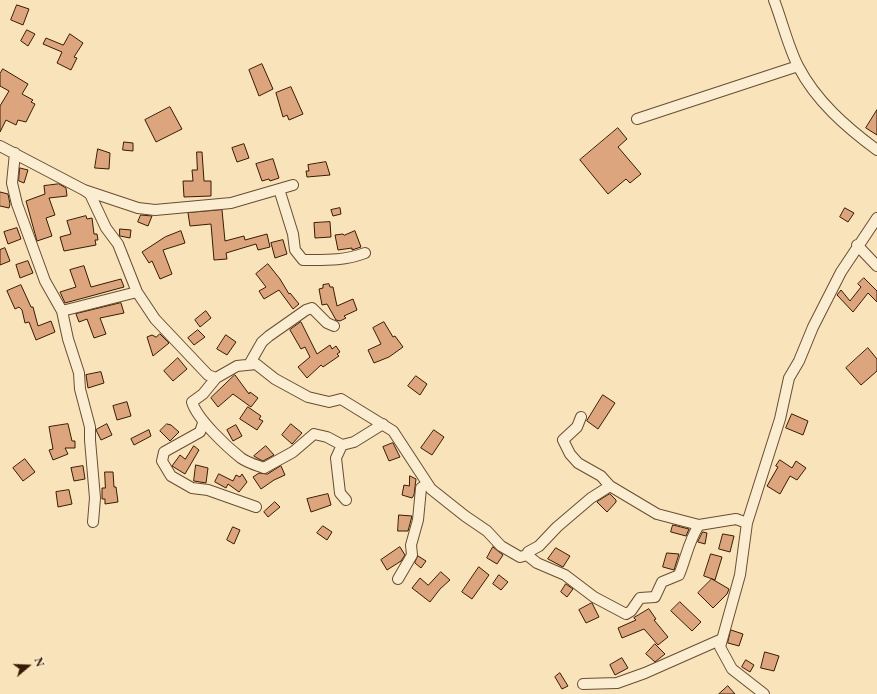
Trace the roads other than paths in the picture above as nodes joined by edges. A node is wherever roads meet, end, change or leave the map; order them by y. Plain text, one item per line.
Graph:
1 (774, 0) edge
2 (798, 66) junction
3 (636, 119) dead end
4 (0, 146) edge
5 (877, 150) edge
6 (15, 153) junction
7 (292, 185) dead end
8 (279, 189) junction
9 (84, 190) junction
10 (877, 218) edge
11 (858, 245) junction
12 (365, 253) dead end
13 (877, 266) edge
14 (137, 292) junction
15 (62, 311) junction
16 (334, 326) dead end
17 (250, 363) junction
18 (216, 378) junction
19 (581, 417) dead end
20 (204, 423) junction
21 (383, 424) junction
22 (342, 445) junction
23 (427, 484) junction
24 (610, 486) junction
25 (346, 500) dead end
26 (256, 507) dead end
27 (93, 522) dead end
28 (747, 523) junction
29 (699, 525) junction
30 (527, 555) junction
31 (398, 579) dead end
32 (722, 639) junction
33 (583, 684) dead end
34 (760, 693) edge

1 - 2 street
2 - 3 street
2 - 5 street
4 - 6 street
6 - 9 street
6 - 15 street
7 - 8 street
8 - 9 street
8 - 12 street
9 - 14 street
10 - 11 street
11 - 13 street
11 - 28 street
14 - 15 street
14 - 18 street
15 - 27 street
16 - 17 street
17 - 18 street
17 - 21 street
18 - 20 street
19 - 24 street
20 - 22 street
20 - 26 street
21 - 22 street
21 - 23 street
22 - 25 street
23 - 30 street
23 - 31 street
24 - 29 street
24 - 30 street
28 - 29 street
28 - 32 street
29 - 30 street
32 - 33 street
32 - 34 street

